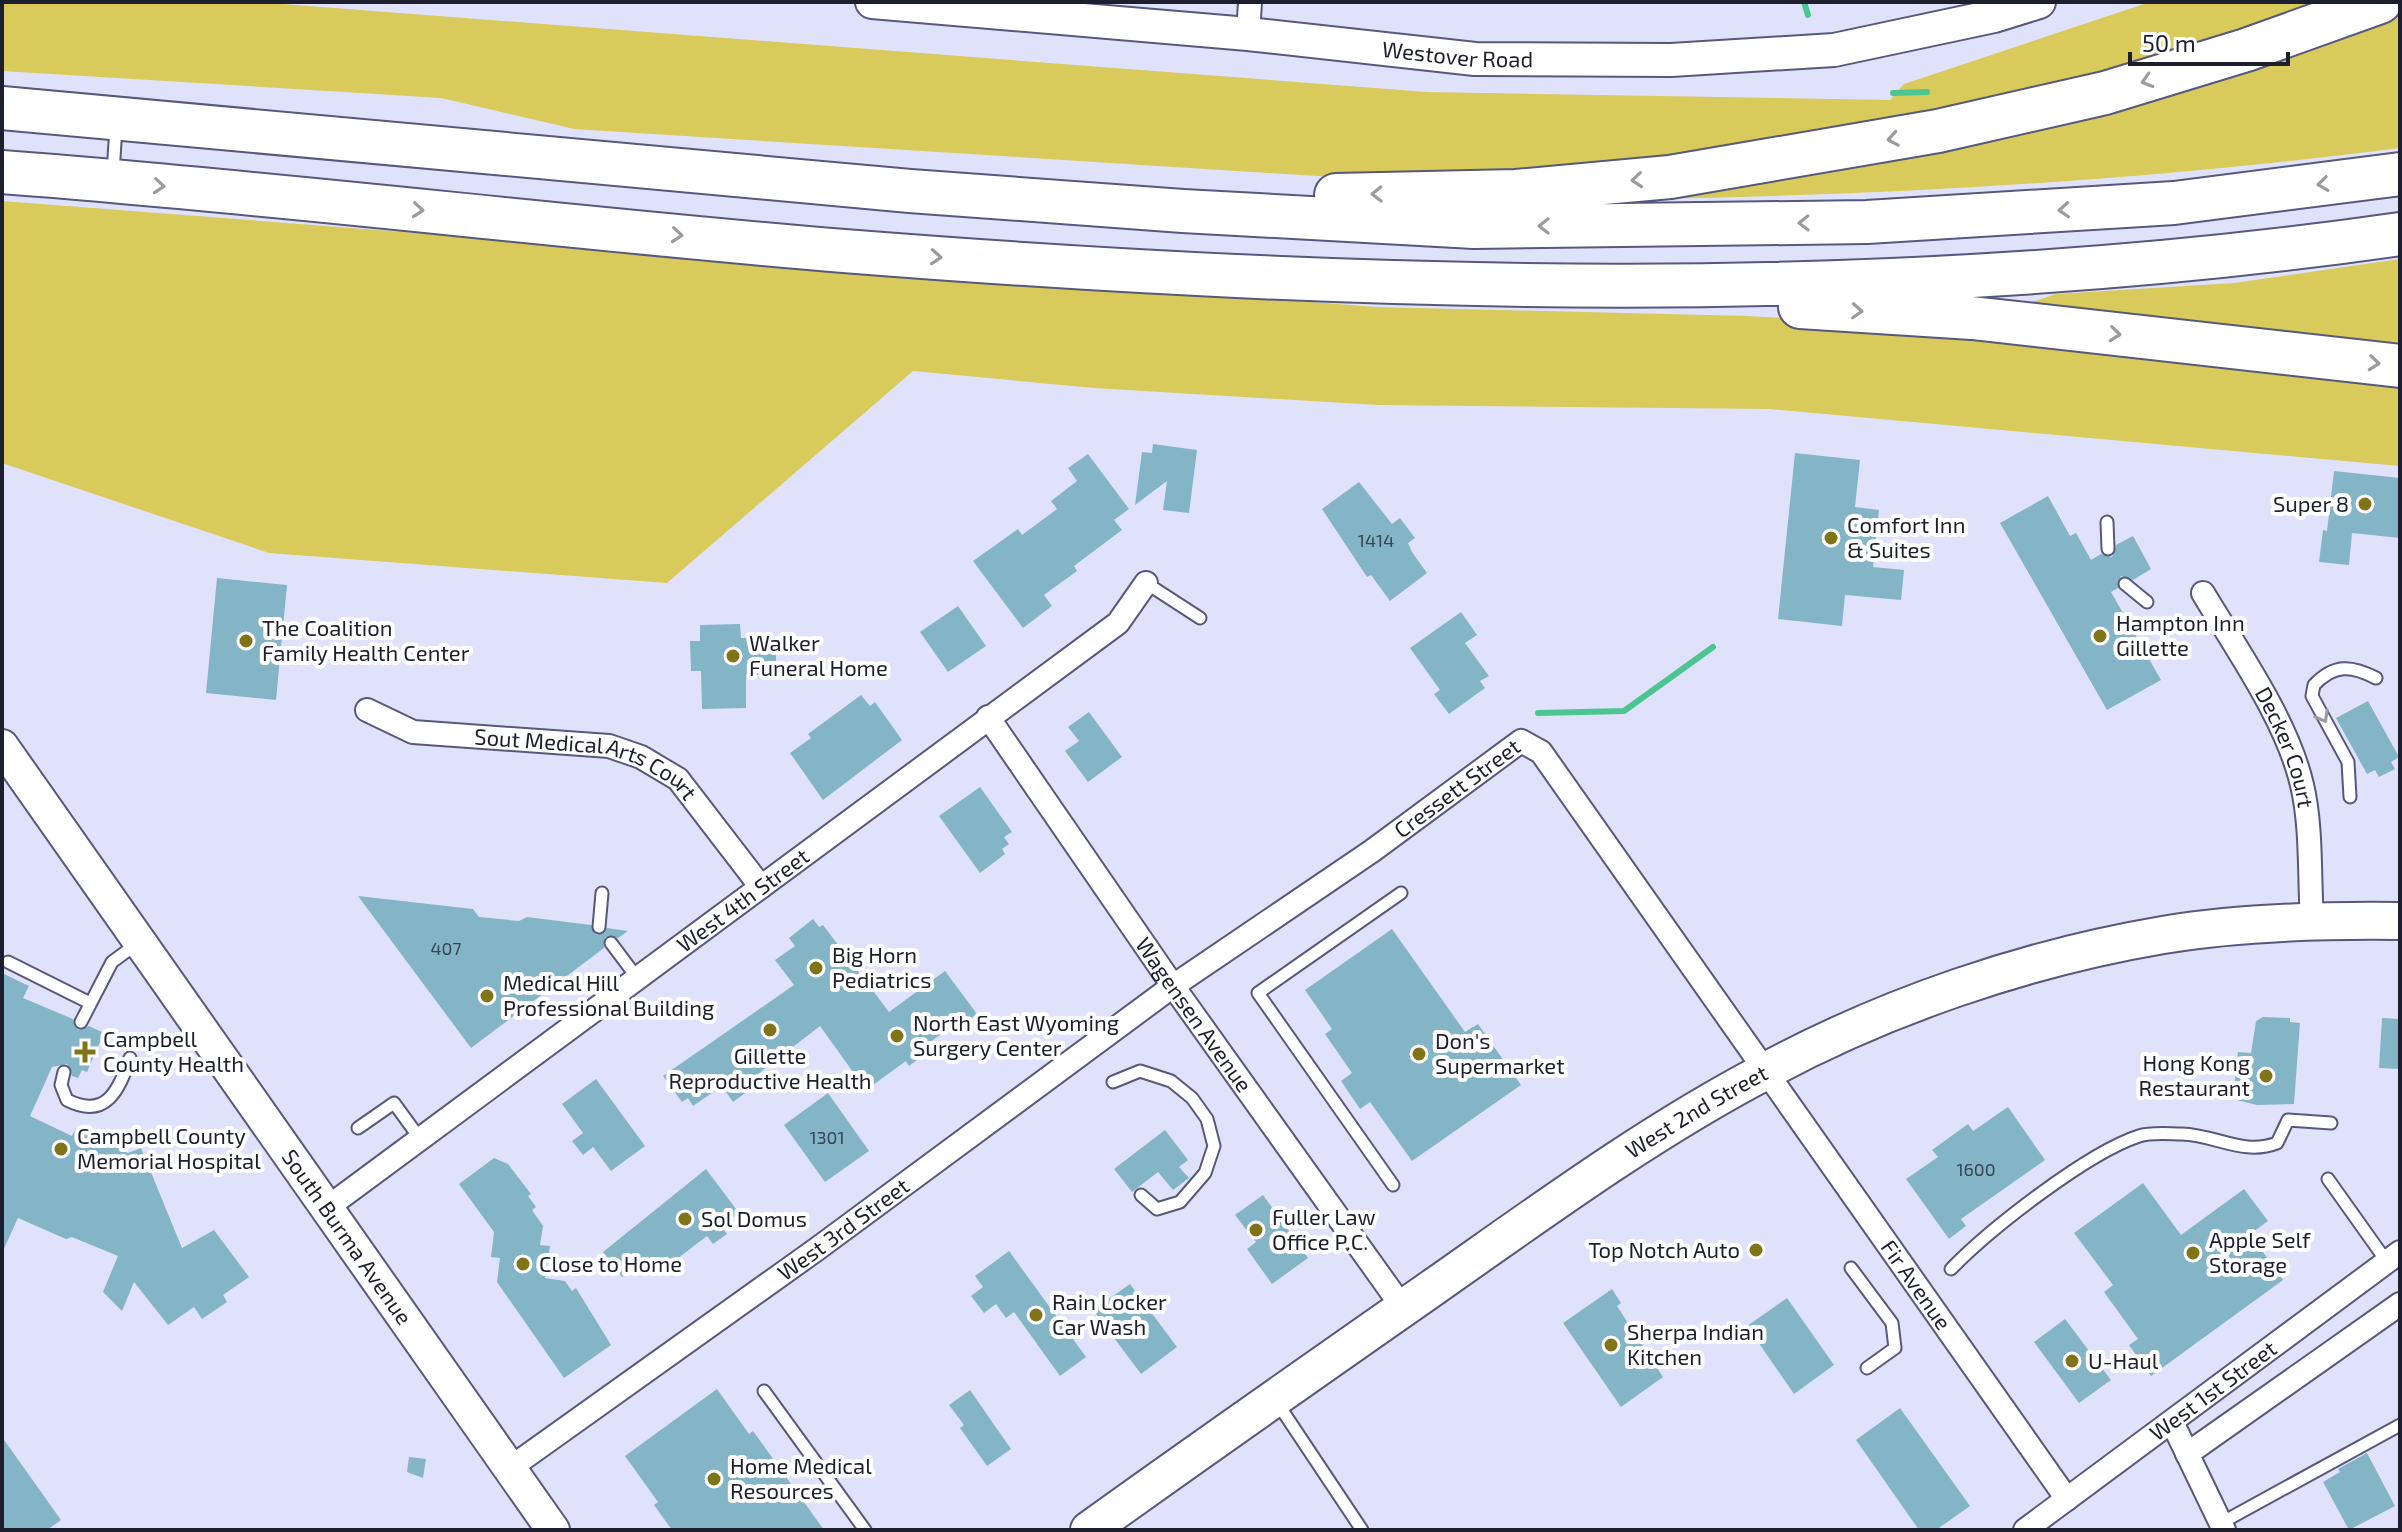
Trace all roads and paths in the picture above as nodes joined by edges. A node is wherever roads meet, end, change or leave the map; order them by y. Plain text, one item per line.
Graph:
1 (872, 2) edge
2 (1250, 2) edge
3 (2039, 2) edge
4 (2380, 2) edge
5 (914, 4) edge
6 (997, 7) edge
7 (1248, 34) junction
8 (2, 108) edge
9 (117, 118) junction
10 (2, 172) edge
11 (2400, 174) edge
12 (113, 181) junction
13 (910, 191) junction
14 (2400, 234) edge
15 (1443, 286) junction
16 (2400, 366) edge
17 (2107, 522) dead end
18 (2108, 549) dead end
19 (1146, 583) joint
20 (2125, 584) dead end
21 (2203, 593) dead end
22 (2147, 602) dead end
23 (1200, 618) dead end
24 (2376, 678) dead end
25 (367, 710) dead end
26 (988, 717) junction
27 (2, 746) edge
28 (2350, 797) dead end
29 (761, 887) junction
30 (602, 893) dead end
31 (1401, 893) dead end
32 (2312, 920) junction
33 (2400, 921) edge
34 (599, 927) dead end
35 (142, 940) junction
36 (611, 943) dead end
37 (8, 962) dead end
38 (638, 979) junction
39 (1173, 986) junction
40 (90, 1003) junction
41 (81, 1022) dead end
42 (130, 1058) dead end
43 (64, 1072) dead end
44 (1763, 1072) junction
45 (1113, 1082) dead end
46 (2331, 1123) dead end
47 (358, 1128) dead end
48 (421, 1140) junction
49 (2328, 1179) dead end
50 (1393, 1185) dead end
51 (1141, 1195) dead end
52 (328, 1207) junction
53 (2393, 1257) edge
54 (1851, 1268) dead end
55 (1951, 1269) dead end
56 (2400, 1304) edge
57 (1403, 1308) junction
58 (1867, 1368) dead end
59 (764, 1391) dead end
60 (1274, 1397) junction
61 (2172, 1422) junction
62 (2400, 1425) edge
63 (2187, 1454) junction
64 (510, 1468) junction
65 (2067, 1499) junction
66 (2222, 1526) edge
67 (553, 1530) edge
68 (865, 1530) edge
69 (1089, 1530) edge
70 (1362, 1530) edge
71 (2025, 1530) edge

1 - 5 street, Westover Road
2 - 7 street
3 - 7 street, Westover Road
4 -> 13 highway
5 - 6 street, Westover Road
6 - 7 street, Westover Road
8 - 9 highway
9 - 12 lane
9 - 13 highway
10 - 12 highway
11 -> 13 highway
12 -> 15 highway
14 - 15 highway
15 -> 16 highway
17 - 18 lane
19 - 23 lane
19 - 26 street, West 4th Street
20 - 22 lane
21 - 32 street, Decker Court
24 -> 28 lane
25 - 29 street, Sout Medical Arts Court
26 - 29 street, West 4th Street
26 - 39 street, Wagensen Avenue
27 - 35 street, South Burma Avenue
29 - 38 street, West 4th Street
30 - 34 lane
31 - 50 lane
32 - 33 main road, West 2nd Street
32 - 44 main road, West 2nd Street
35 - 40 lane
35 - 52 street, South Burma Avenue
36 - 38 lane
37 - 40 lane
38 - 48 street, West 4th Street
39 - 44 street, Cressett Street
39 - 57 street, Wagensen Avenue
39 - 64 street, West 3rd Street
40 - 41 lane
42 - 43 lane
44 - 57 main road, West 2nd Street
44 - 65 street, Fir Avenue
45 - 51 lane
46 - 55 lane
47 - 48 lane
48 - 52 street, West 4th Street
49 - 53 lane
52 - 64 street, South Burma Avenue
53 - 61 street, West 1st Street
54 - 58 lane
56 - 63 street
57 - 60 main road, West 2nd Street
59 - 68 lane
60 - 69 main road, West 2nd Street
60 - 70 lane
61 - 63 street
61 - 65 street, West 1st Street
62 - 66 lane
63 - 66 street
64 - 67 street, South Burma Avenue
65 - 71 street, West 1st Street

